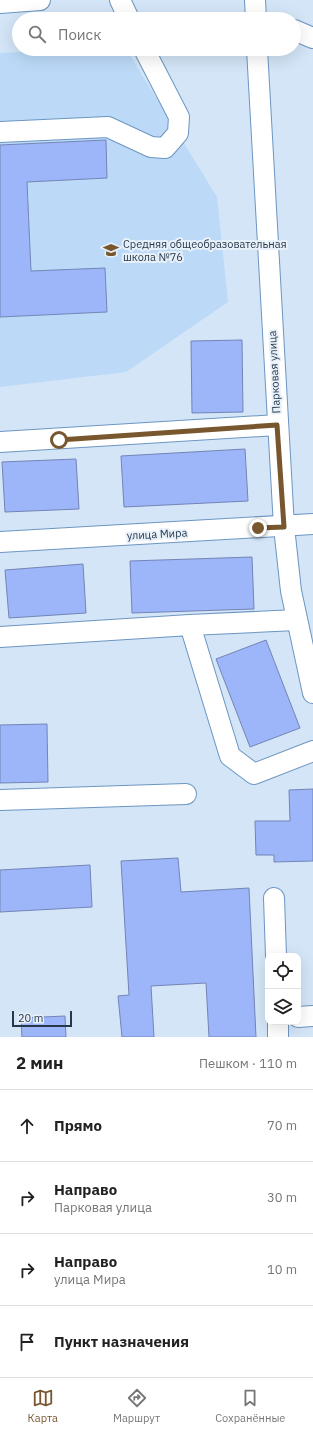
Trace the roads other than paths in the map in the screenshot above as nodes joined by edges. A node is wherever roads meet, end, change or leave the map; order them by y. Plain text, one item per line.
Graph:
1 (40, 0) edge
2 (120, 0) edge
3 (0, 2) edge
4 (126, 12) edge
5 (301, 33) edge
6 (313, 38) edge
7 (148, 56) edge
8 (257, 56) edge
9 (0, 132) edge
10 (277, 425) junction
11 (0, 442) edge
12 (313, 524) edge
13 (284, 527) junction
14 (0, 542) edge
15 (296, 620) junction
16 (190, 625) junction
17 (0, 637) edge
18 (313, 693) edge
19 (313, 751) edge
20 (186, 794) dead end
21 (0, 800) edge
22 (274, 898) dead end
23 (276, 953) edge
24 (313, 1016) edge
25 (301, 1017) edge
26 (278, 1025) edge
27 (278, 1037) edge

1 - 3 street
2 - 4 street
5 - 6 street
7 - 9 street
8 - 10 street, Парковая улица
10 - 11 street
10 - 13 street, Парковая улица
12 - 13 street, улица Мира
13 - 14 street, улица Мира
13 - 15 street, Парковая улица
15 - 16 street
15 - 18 street, Парковая улица
16 - 17 street
16 - 19 street
20 - 21 street
22 - 23 street
24 - 25 street
26 - 27 street

